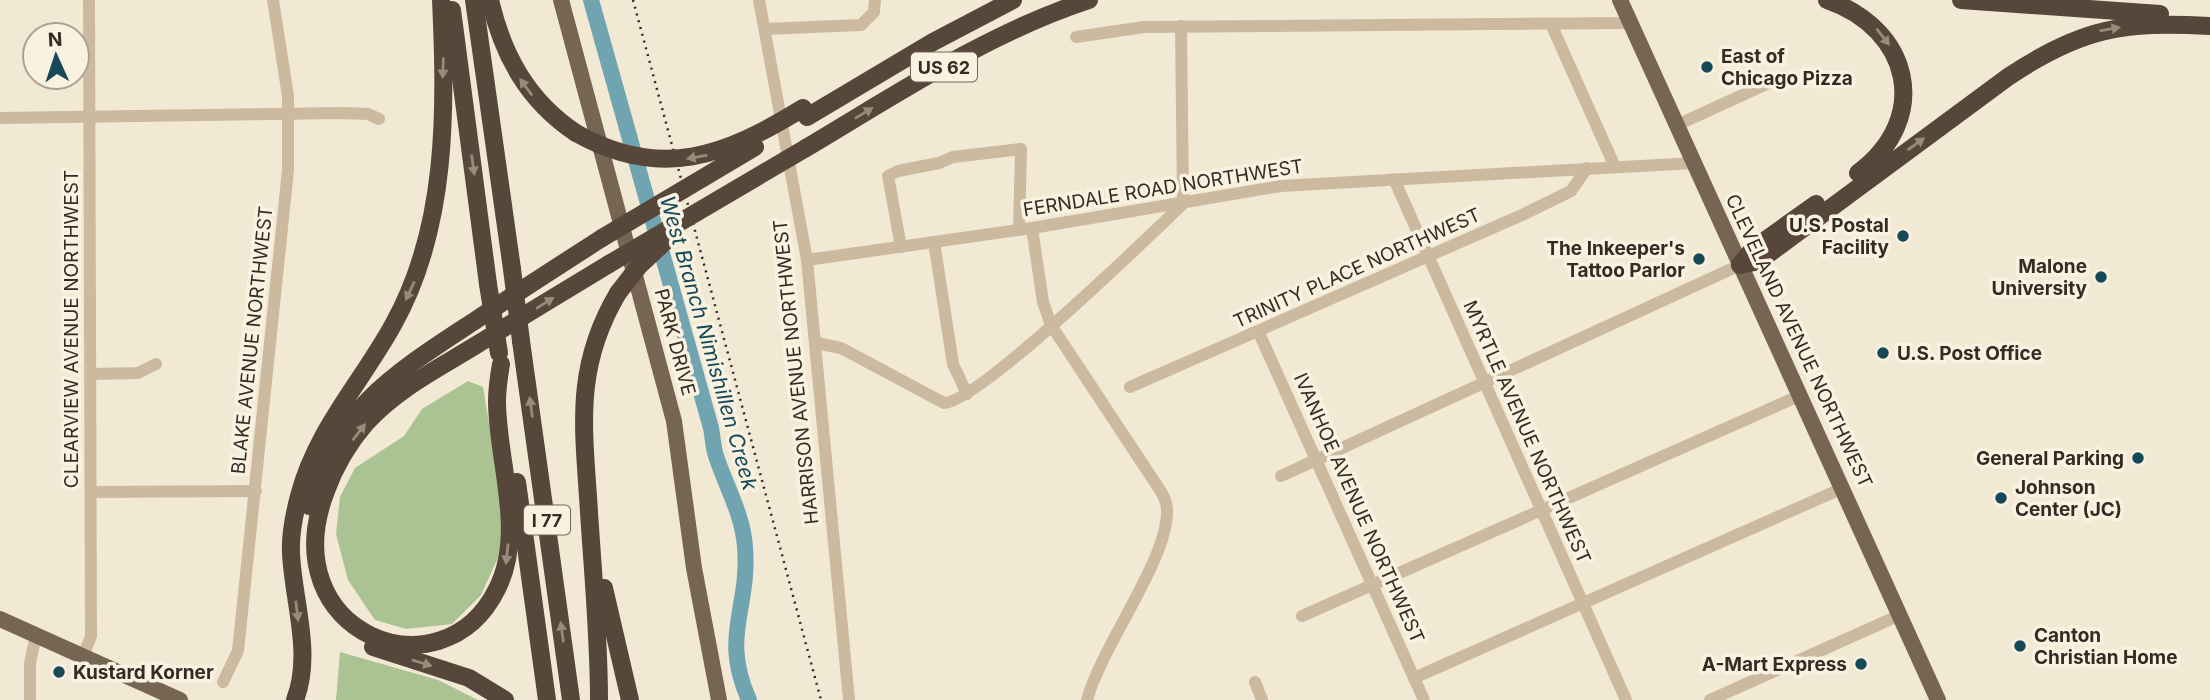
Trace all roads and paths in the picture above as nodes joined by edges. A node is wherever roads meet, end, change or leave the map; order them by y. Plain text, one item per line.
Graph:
1 (89, 0) edge
2 (273, 0) edge
3 (441, 0) edge
4 (450, 0) edge
5 (474, 0) edge
6 (491, 0) edge
7 (561, 0) edge
8 (759, 0) edge
9 (875, 0) edge
10 (1013, 0) edge
11 (1089, 0) edge
12 (1620, 0) edge
13 (1828, 0) edge
14 (1961, 0) edge
15 (2210, 18) edge
16 (1630, 23) junction
17 (1551, 24) junction
18 (1181, 26) junction
19 (2210, 26) edge
20 (765, 29) junction
21 (1076, 37) dead end
22 (1784, 76) dead end
23 (289, 113) junction
24 (805, 113) junction
25 (90, 117) junction
26 (0, 118) edge
27 (379, 119) dead end
28 (1677, 125) junction
29 (1694, 163) junction
30 (1615, 167) junction
31 (1587, 168) junction
32 (1394, 179) junction
33 (737, 189) junction
34 (1183, 204) junction
35 (1025, 229) junction
36 (934, 242) junction
37 (901, 247) junction
38 (1428, 257) junction
39 (807, 260) junction
40 (561, 264) junction
41 (1740, 265) junction
42 (1051, 325) junction
43 (1259, 333) junction
44 (816, 343) junction
45 (500, 358) junction
46 (156, 364) dead end
47 (91, 374) junction
48 (1485, 383) junction
49 (1130, 387) dead end
50 (967, 394) junction
51 (1799, 396) junction
52 (321, 441) junction
53 (1315, 459) junction
54 (1281, 476) dead end
55 (1843, 488) junction
56 (256, 491) junction
57 (91, 492) junction
58 (589, 505) junction
59 (1541, 510) junction
60 (1372, 585) junction
61 (1583, 603) junction
62 (1900, 615) junction
63 (1302, 616) dead end
64 (0, 620) edge
65 (36, 635) junction
66 (83, 656) junction
67 (1414, 678) junction
68 (223, 682) dead end
69 (1255, 682) dead end
70 (153, 694) edge
71 (30, 700) edge
72 (180, 700) edge
73 (295, 700) edge
74 (505, 700) edge
75 (547, 700) edge
76 (571, 700) edge
77 (599, 700) edge
78 (630, 700) edge
79 (719, 700) edge
80 (849, 700) edge
81 (1087, 700) edge
82 (1262, 700) edge
83 (1424, 700) edge
84 (1626, 700) edge
85 (1710, 700) edge
86 (1938, 700) edge

1 - 25 street, CLEARVIEW AVENUE NORTHWEST
2 - 23 street, BLAKE AVENUE NORTHWEST
3 -> 52 highway
4 -> 45 highway, I 77, bridge
76 -> 5 highway, I 77, bridge
24 -> 6 highway, bridge
7 - 79 main road, PARK DRIVE
8 - 20 street, HARRISON AVENUE NORTHWEST
9 - 20 street
10 - 24 highway
33 -> 11 highway, US 62, bridge
12 - 16 main road, CLEVELAND AVENUE NORTHWEST
13 -> 41 highway
14 - 15 highway
16 - 17 street
16 - 28 main road, CLEVELAND AVENUE NORTHWEST
17 - 18 street
17 - 30 street
18 - 21 street
18 - 34 street
41 -> 19 highway
20 - 39 street, HARRISON AVENUE NORTHWEST
22 - 28 street
23 - 25 street
23 - 27 street
23 - 56 street, BLAKE AVENUE NORTHWEST
24 - 40 highway, bridge
25 - 26 street
25 - 47 street, CLEARVIEW AVENUE NORTHWEST
28 - 29 main road, CLEVELAND AVENUE NORTHWEST
29 - 30 street, FERNDALE ROAD NORTHWEST
29 - 41 main road, CLEVELAND AVENUE NORTHWEST
30 - 31 street, FERNDALE ROAD NORTHWEST
31 - 32 street, FERNDALE ROAD NORTHWEST
31 - 38 street, TRINITY PLACE NORTHWEST
32 - 34 street, FERNDALE ROAD NORTHWEST
32 - 38 street, MYRTLE AVENUE NORTHWEST
45 -> 33 highway, bridge
33 - 58 highway, bridge
34 - 35 street, FERNDALE ROAD NORTHWEST
34 - 42 street
35 - 36 street, FERNDALE ROAD NORTHWEST
35 - 37 street
35 - 42 street
36 - 37 street, FERNDALE ROAD NORTHWEST
36 - 50 street
37 - 39 street, FERNDALE ROAD NORTHWEST
38 - 43 street, TRINITY PLACE NORTHWEST
38 - 48 street, MYRTLE AVENUE NORTHWEST
39 - 44 street, HARRISON AVENUE NORTHWEST
40 - 52 highway
40 -> 74 highway
41 - 48 street
41 - 51 main road, CLEVELAND AVENUE NORTHWEST
42 - 50 street
42 - 81 street
43 - 49 street, TRINITY PLACE NORTHWEST
43 - 53 street, IVANHOE AVENUE NORTHWEST
44 - 50 street
44 - 80 street, HARRISON AVENUE NORTHWEST
45 - 75 highway, I 77
46 - 47 street
47 - 57 street, CLEARVIEW AVENUE NORTHWEST
48 - 53 street
48 - 59 street, MYRTLE AVENUE NORTHWEST
51 - 55 main road, CLEVELAND AVENUE NORTHWEST
51 - 59 street
52 -> 73 highway
53 - 54 street
53 - 60 street, IVANHOE AVENUE NORTHWEST
55 - 61 street
55 - 62 main road, CLEVELAND AVENUE NORTHWEST
56 - 57 street
56 - 68 street, BLAKE AVENUE NORTHWEST
57 - 66 street, CLEARVIEW AVENUE NORTHWEST
58 - 77 highway
58 - 78 highway
59 - 60 street
59 - 61 street, MYRTLE AVENUE NORTHWEST
60 - 63 street
60 - 67 street, IVANHOE AVENUE NORTHWEST
61 - 67 street
61 - 84 street, MYRTLE AVENUE NORTHWEST
62 - 85 street
62 - 86 main road, CLEVELAND AVENUE NORTHWEST
64 - 65 main road
65 - 66 main road
65 - 71 street
66 - 70 main road
67 - 83 street, IVANHOE AVENUE NORTHWEST
69 - 82 street
70 - 72 main road

